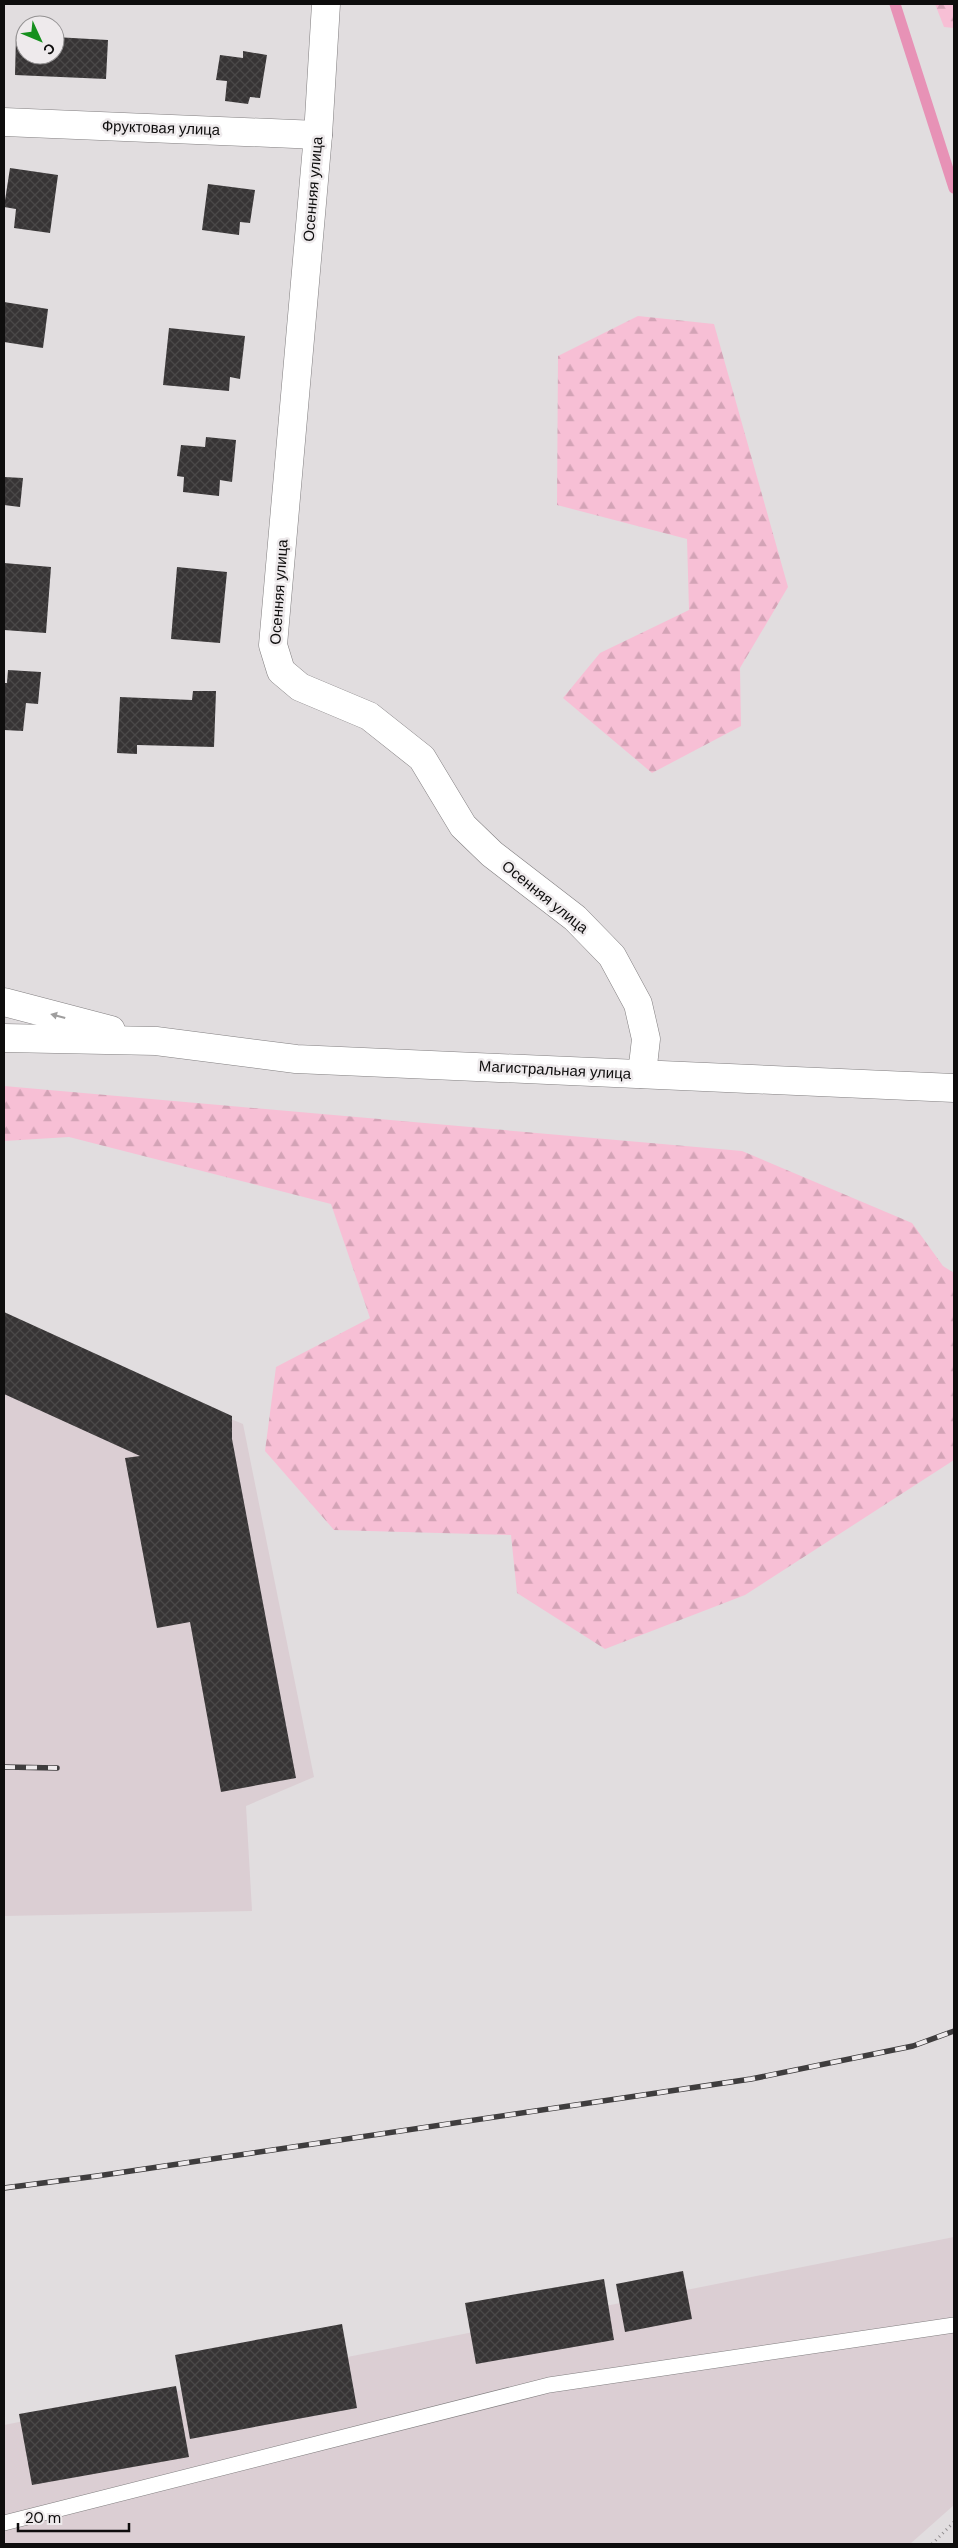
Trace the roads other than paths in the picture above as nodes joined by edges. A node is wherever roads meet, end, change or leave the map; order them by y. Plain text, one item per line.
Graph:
1 (326, 4) edge
2 (4, 122) edge
3 (318, 135) junction
4 (4, 1002) edge
5 (4, 1038) edge
6 (156, 1041) junction
7 (642, 1074) junction
8 (954, 1088) edge
9 (954, 2325) edge
10 (4, 2522) edge

1 - 3 street, Осенняя улица
2 - 3 street, Фруктовая улица
3 - 7 street, Осенняя улица
6 -> 4 street, Магистральная улица
5 - 6 street, Магистральная улица
6 - 7 street, Магистральная улица
7 - 8 street, Магистральная улица
9 - 10 lane

